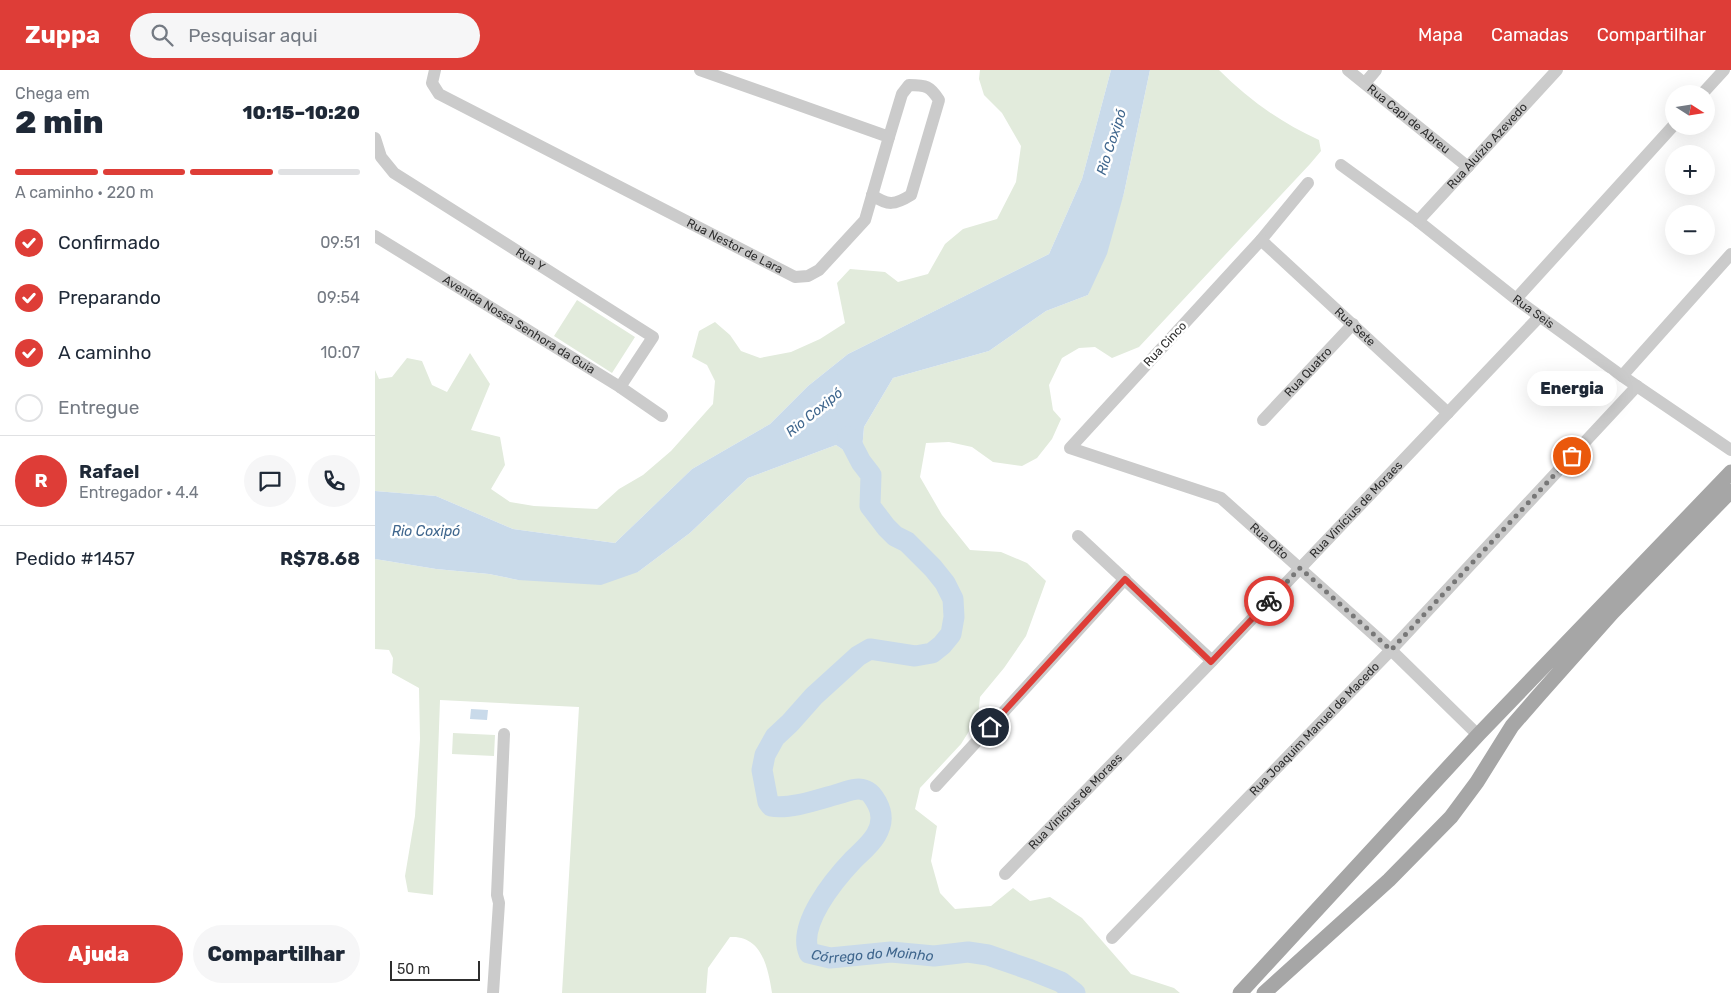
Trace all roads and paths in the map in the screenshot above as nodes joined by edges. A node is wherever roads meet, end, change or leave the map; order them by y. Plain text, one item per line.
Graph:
1 (435, 70) edge
2 (700, 70) edge
3 (1348, 70) edge
4 (1377, 70) edge
5 (1557, 70) edge
6 (1724, 70) edge
7 (1365, 83) junction
8 (1710, 85) edge
9 (1665, 135) edge
10 (889, 137) junction
11 (375, 138) edge
12 (1341, 165) dead end
13 (1468, 167) junction
14 (1308, 183) dead end
15 (872, 195) junction
16 (1418, 220) junction
17 (375, 236) edge
18 (1261, 240) junction
19 (1731, 254) edge
20 (1516, 299) junction
21 (1539, 316) junction
22 (1353, 324) junction
23 (1622, 376) junction
24 (1637, 386) junction
25 (620, 387) junction
26 (1448, 413) junction
27 (662, 416) dead end
28 (1263, 420) dead end
29 (1070, 448) joint
30 (1731, 450) edge
31 (1731, 472) edge
32 (1731, 491) edge
33 (1716, 497) junction
34 (1078, 536) dead end
35 (1300, 568) junction
36 (1125, 579) junction
37 (1391, 650) junction
38 (1211, 662) junction
39 (504, 734) dead end
40 (1478, 735) junction
41 (935, 786) dead end
42 (1005, 874) dead end
43 (1112, 938) dead end
44 (493, 993) edge
45 (1240, 993) edge
46 (1264, 993) edge

1 - 15 street, Rua Nestor de Lara
2 - 10 street
3 - 7 street, Rua Capi de Abreu
4 - 7 street
5 - 13 street, Rua Aluízio Azevedo
6 - 8 street
7 - 13 street, Rua Capi de Abreu
9 - 20 street
10 - 15 street, Rua Nestor de Lara
10 - 15 street, Rua Nestor de Lara
11 - 25 street, Rua Y
12 - 16 street, Rua Seis
13 - 16 street, Rua Aluízio Azevedo
14 - 18 street, Rua Cinco
16 - 20 street, Rua Seis
17 - 25 street, Avenida Nossa Senhora da Guia
18 - 22 street, Rua Sete
18 - 29 street, Rua Cinco
19 - 23 street
20 - 21 street, Rua Seis
21 - 23 street, Rua Seis
21 - 26 street, Rua Vinícius de Moraes
22 - 26 street, Rua Sete
22 - 28 street, Rua Quatro
23 - 24 street, Rua Seis
24 - 30 street, Rua Seis
24 - 37 street, Rua Joaquim Manuel de Macedo
25 - 27 street, Avenida Nossa Senhora da Guia
26 - 35 street, Rua Vinícius de Moraes
29 - 35 street, Rua Oito
31 - 33 main road
32 - 33 main road
33 - 40 main road
33 - 46 main road
34 - 36 street
35 - 37 street, Rua Oito
35 - 38 street, Rua Vinícius de Moraes
36 - 38 street
36 - 41 street
37 - 40 street, Rua Oito
37 - 43 street, Rua Joaquim Manuel de Macedo
38 - 42 street, Rua Vinícius de Moraes
39 - 44 street
40 - 45 main road

